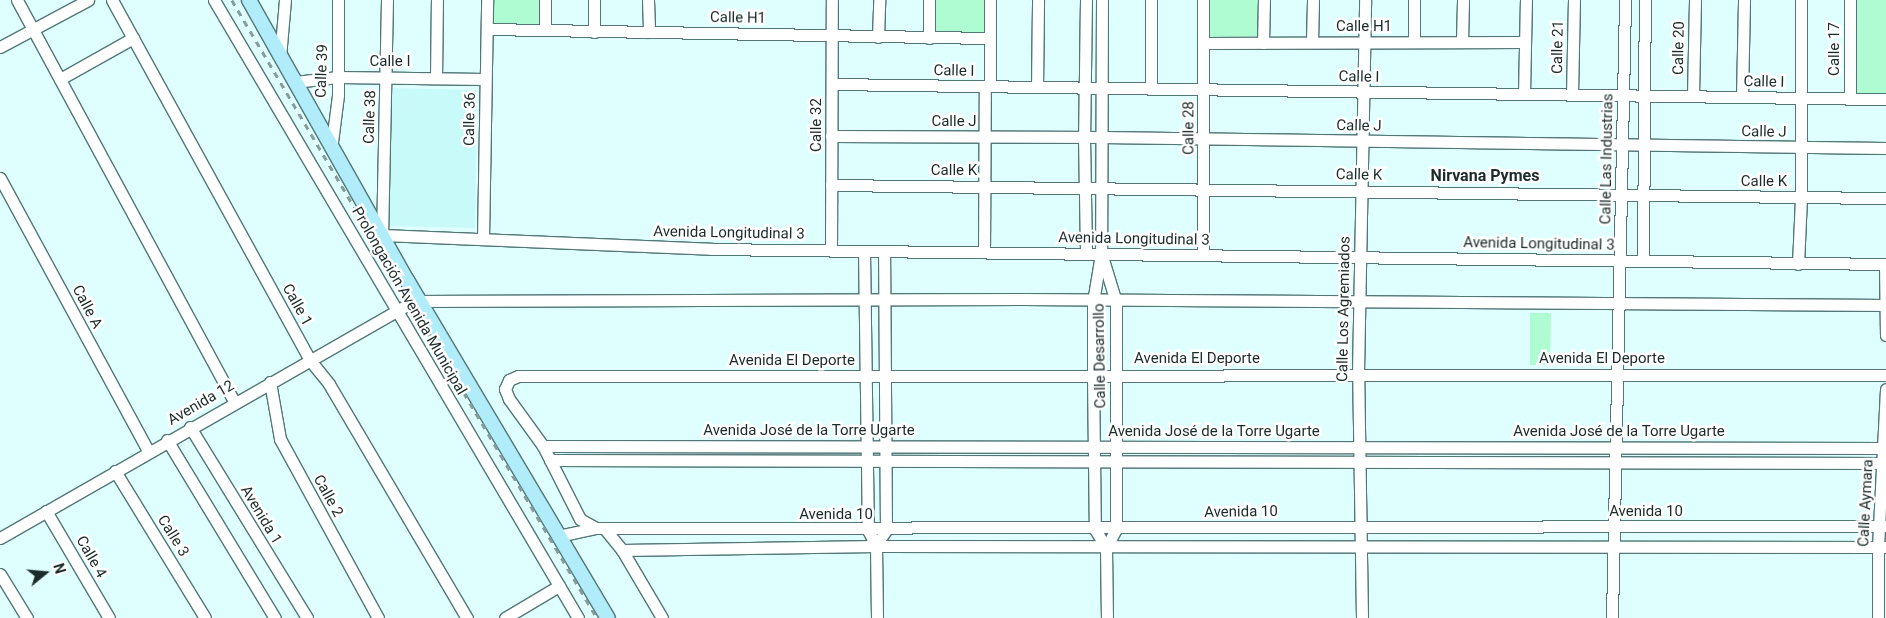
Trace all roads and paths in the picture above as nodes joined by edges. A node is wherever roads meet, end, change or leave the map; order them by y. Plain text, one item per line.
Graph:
1 (17, 0) edge
2 (88, 0) edge
3 (112, 0) edge
4 (214, 0) edge
5 (249, 0) edge
6 (258, 0) edge
7 (285, 0) edge
8 (338, 0) edge
9 (387, 0) edge
10 (437, 0) edge
11 (486, 0) edge
12 (545, 0) edge
13 (594, 0) edge
14 (648, 0) edge
15 (832, 0) edge
16 (879, 0) edge
17 (929, 0) edge
18 (990, 0) edge
19 (1038, 0) edge
20 (1086, 0) edge
21 (1102, 0) edge
22 (1151, 0) edge
23 (1203, 0) edge
24 (1264, 0) edge
25 (1313, 0) edge
26 (1365, 0) edge
27 (1414, 0) edge
28 (1463, 0) edge
29 (1526, 0) edge
30 (1574, 0) edge
31 (1625, 0) edge
32 (1645, 0) edge
33 (1695, 0) edge
34 (1744, 0) edge
35 (1801, 0) edge
36 (1850, 0) edge
37 (257, 15) junction
38 (486, 29) junction
39 (33, 30) junction
40 (545, 30) junction
41 (594, 32) junction
42 (649, 32) junction
43 (832, 34) junction
44 (878, 37) junction
45 (133, 38) junction
46 (929, 38) junction
47 (990, 38) junction
48 (1312, 42) junction
49 (1364, 42) junction
50 (1414, 42) junction
51 (1462, 42) junction
52 (1525, 42) junction
53 (1204, 43) junction
54 (1263, 43) junction
55 (0, 47) edge
56 (280, 57) junction
57 (338, 77) junction
58 (386, 77) junction
59 (436, 78) junction
60 (60, 79) junction
61 (486, 79) junction
62 (295, 82) junction
63 (832, 84) junction
64 (987, 86) junction
65 (1037, 87) junction
66 (1085, 88) junction
67 (1101, 88) junction
68 (1151, 89) junction
69 (1204, 89) junction
70 (1363, 92) junction
71 (1524, 94) junction
72 (1572, 94) junction
73 (1624, 95) junction
74 (1644, 96) junction
75 (1693, 96) junction
76 (1742, 97) junction
77 (1801, 98) junction
78 (1850, 98) junction
79 (1886, 99) edge
80 (831, 136) junction
81 (984, 137) junction
82 (1084, 137) junction
83 (1101, 137) junction
84 (1204, 139) junction
85 (332, 142) junction
86 (1361, 142) junction
87 (1644, 145) junction
88 (1622, 146) junction
89 (1801, 148) junction
90 (1886, 148) edge
91 (0, 178) edge
92 (831, 185) junction
93 (984, 186) junction
94 (1086, 187) junction
95 (1101, 187) junction
96 (1204, 188) junction
97 (1361, 190) junction
98 (1621, 196) junction
99 (1643, 196) junction
100 (1802, 197) junction
101 (1886, 198) edge
102 (382, 235) junction
103 (483, 239) junction
104 (831, 249) junction
105 (864, 251) junction
106 (884, 251) junction
107 (984, 252) junction
108 (1086, 253) junction
109 (1101, 254) junction
110 (1203, 255) junction
111 (1360, 256) junction
112 (1619, 260) junction
113 (1643, 260) junction
114 (1798, 264) junction
115 (1886, 264) edge
116 (864, 301) junction
117 (883, 301) junction
118 (420, 302) junction
119 (1093, 302) junction
120 (1116, 302) junction
121 (1618, 303) junction
122 (1360, 304) junction
123 (1886, 305) edge
124 (395, 311) junction
125 (1886, 335) edge
126 (309, 359) junction
127 (1358, 373) junction
128 (1617, 373) junction
129 (1116, 374) junction
130 (864, 375) junction
131 (884, 375) junction
132 (1093, 375) junction
133 (1886, 375) edge
134 (270, 382) junction
135 (1886, 389) edge
136 (234, 402) junction
137 (190, 427) junction
138 (167, 440) junction
139 (543, 446) junction
140 (1094, 446) junction
141 (1116, 446) junction
142 (866, 447) junction
143 (886, 447) junction
144 (1615, 447) junction
145 (1359, 448) junction
146 (1885, 448) edge
147 (148, 451) junction
148 (550, 460) junction
149 (886, 461) junction
150 (1094, 461) junction
151 (1116, 461) junction
152 (866, 462) junction
153 (1359, 462) junction
154 (1615, 462) junction
155 (1885, 463) edge
156 (115, 471) junction
157 (46, 511) junction
158 (1361, 526) junction
159 (1883, 526) edge
160 (1613, 528) junction
161 (601, 529) junction
162 (1095, 529) junction
163 (1116, 529) junction
164 (868, 530) junction
165 (886, 530) junction
166 (558, 536) junction
167 (0, 538) edge
168 (876, 546) junction
169 (1613, 546) junction
170 (1362, 547) junction
171 (1882, 547) edge
172 (1106, 548) junction
173 (622, 550) junction
174 (0, 574) edge
175 (560, 586) junction
176 (27, 618) edge
177 (109, 618) edge
178 (205, 618) edge
179 (275, 618) edge
180 (307, 618) edge
181 (378, 618) edge
182 (467, 618) edge
183 (506, 618) edge
184 (578, 618) edge
185 (608, 618) edge
186 (662, 618) edge
187 (877, 618) edge
188 (1107, 618) edge
189 (1362, 618) edge
190 (1612, 618) edge
191 (1878, 618) edge

1 - 39 street
2 - 39 street
3 - 45 street, Calle 1
4 - 124 street, Prolongación Avenida Municipal
5 - 37 main road, Prolongación Avenida Municipal
6 - 37 street
7 - 56 street
8 - 57 street, Calle 39
9 - 58 street, Calle 38
10 - 59 street
11 - 38 street, Calle 36
12 - 40 street
13 - 41 street
14 - 42 street
15 - 43 street, Calle 32
16 - 44 street
17 - 46 street
18 - 47 street
19 - 65 street
20 - 66 street
21 - 67 street, Calle Desarrollo
22 - 68 street
23 - 53 street, Calle 28
24 - 54 street
25 - 48 street
26 - 49 street, Calle Los Agremiados
27 - 50 street
28 - 51 street
29 - 52 street
30 - 72 street, Calle 21
31 - 73 street, Calle Las Industrias
32 - 74 street
33 - 75 street, Calle 20
34 - 76 street
35 - 77 street
36 - 78 street, Calle 17
37 - 56 main road, Prolongación Avenida Municipal
38 - 40 street, Calle H1
38 - 61 street, Calle 36
39 - 55 street
39 - 60 street
40 - 41 street, Calle H1
41 - 42 street, Calle H1
42 - 43 street, Calle H1
43 - 44 street, Calle H1
43 - 63 street, Calle 32
44 - 46 street, Calle H1
45 - 60 street
45 - 126 street, Calle 1
46 - 47 street, Calle H1
47 - 64 street
48 - 49 street, Calle H1
48 - 54 street, Calle H1
49 - 50 street, Calle H1
49 - 70 street, Calle Los Agremiados
50 - 51 street, Calle H1
51 - 52 street, Calle H1
52 - 71 street
53 - 54 street, Calle H1
53 - 69 street, Calle 28
56 - 62 main road, Prolongación Avenida Municipal
57 - 58 street, Calle I
57 - 62 street, Calle I
57 - 85 street, Calle 39
58 - 59 street, Calle I
58 - 102 street, Calle 38
59 - 61 street, Calle I
60 - 136 street
61 - 103 street, Calle 36
62 - 85 main road, Prolongación Avenida Municipal
63 - 64 street, Calle I
63 - 80 street, Calle 32
64 - 65 street, Calle I
64 - 81 street
65 - 66 street, Calle I
66 - 67 street, Calle I
66 - 82 street
67 - 68 street, Calle I
67 - 83 street, Calle Desarrollo
68 - 69 street, Calle I
69 - 70 street, Calle I
69 - 84 street, Calle 28
70 - 71 street, Calle I
70 - 86 street, Calle Los Agremiados
71 - 72 street, Calle I
72 - 73 street, Calle I
73 - 74 street, Calle I
73 - 88 street, Calle Las Industrias
74 - 75 street, Calle I
74 - 87 street
75 - 76 street, Calle I
76 - 77 street, Calle I
77 - 78 street, Calle I
77 - 89 street
78 - 79 street, Calle I
80 - 81 street, Calle J
80 - 92 street, Calle 32
81 - 82 street, Calle J
81 - 93 street
82 - 83 street, Calle J
82 - 94 street
83 - 84 street, Calle J
83 - 95 street, Calle Desarrollo
84 - 86 street, Calle J
84 - 96 street, Calle 28
85 - 102 main road, Prolongación Avenida Municipal
86 - 88 street, Calle J
86 - 97 street, Calle Los Agremiados
87 - 88 street, Calle J
87 - 89 street, Calle J
87 - 99 street
88 - 98 street, Calle Las Industrias
89 - 90 street, Calle J
89 - 100 street
91 - 147 street, Calle A
92 - 93 street, Calle K
92 - 104 street, Calle 32
93 - 94 street, Calle K
93 - 107 street
94 - 95 street, Calle K
94 - 108 street
95 - 96 street, Calle K
95 - 109 street, Calle Desarrollo
96 - 97 street, Calle K
96 - 110 street, Calle 28
97 - 98 street, Calle K
97 - 111 street, Calle Los Agremiados
98 - 99 street, Calle K
98 - 112 street, Calle Las Industrias
99 - 100 street, Calle K
99 - 113 street
100 - 101 street, Calle K
100 - 114 street
102 - 103 street, Avenida Longitudinal 3
102 - 118 main road, Prolongación Avenida Municipal
103 - 104 street, Avenida Longitudinal 3
104 - 105 street, Avenida Longitudinal 3
105 - 106 street, Avenida Longitudinal 3
105 - 116 street
106 - 107 street, Avenida Longitudinal 3
106 - 117 street
107 - 108 street, Avenida Longitudinal 3
108 - 109 street, Avenida Longitudinal 3
109 - 110 street, Avenida Longitudinal 3
109 - 119 street, Calle Desarrollo
109 - 120 street, Calle Desarrollo
110 - 111 street, Avenida Longitudinal 3
111 - 112 street, Avenida Longitudinal 3
111 - 122 street, Calle Los Agremiados
112 - 113 street, Avenida Longitudinal 3
112 - 121 street, Calle Las Industrias
113 - 114 street, Avenida Longitudinal 3
114 - 115 street, Avenida Longitudinal 3
115 - 123 street
116 - 117 street, Avenida 12
116 - 118 street, Avenida 12
116 - 130 street
117 - 119 street, Avenida 12
117 - 131 street
118 - 124 street, Avenida 12
118 - 166 main road, Prolongación Avenida Municipal
119 - 120 street, Avenida 12
119 - 132 street, Calle Desarrollo
120 - 122 street, Avenida 12
120 - 129 street, Calle Desarrollo
121 - 122 street, Avenida 12
121 - 123 street, Avenida 12
121 - 128 street, Calle Las Industrias
122 - 127 street, Calle Los Agremiados
123 - 125 street
124 - 126 street, Avenida 12
124 - 175 street, Prolongación Avenida Municipal
126 - 134 street, Avenida 12
126 - 182 street, Calle 1
127 - 128 street, Avenida El Deporte
127 - 129 street, Avenida El Deporte
127 - 145 street, Calle Los Agremiados
128 - 133 street, Avenida El Deporte
128 - 144 street, Calle Las Industrias
129 - 132 street, Avenida El Deporte
129 - 141 street, Calle Desarrollo
130 - 131 street, Avenida El Deporte
130 - 139 street, Avenida El Deporte
130 - 142 street
131 - 132 street, Avenida El Deporte
131 - 143 street
132 - 140 street, Calle Desarrollo
134 - 136 street, Avenida 12
134 - 181 street, Calle 2
135 - 146 street, Calle Aymara
136 - 137 street, Avenida 12
137 - 138 street, Avenida 12
137 - 180 street, Avenida 1
138 - 147 street, Avenida 12
138 - 179 street
139 - 142 street, Avenida José de la Torre Ugarte
139 - 148 street
140 - 141 street, Avenida José de la Torre Ugarte
140 - 143 street, Avenida José de la Torre Ugarte
140 - 150 street, Calle Desarrollo
141 - 145 street, Avenida José de la Torre Ugarte
141 - 151 street, Calle Desarrollo
142 - 143 street, Avenida José de la Torre Ugarte
142 - 152 street
143 - 149 street
144 - 145 street, Avenida José de la Torre Ugarte
144 - 146 street, Avenida José de la Torre Ugarte
144 - 154 street, Calle Las Industrias
145 - 153 street, Calle Los Agremiados
146 - 155 street, Calle Aymara
147 - 156 street, Avenida 12
148 - 152 street, Avenida José de la Torre Ugarte
148 - 161 street
149 - 150 street, Avenida José de la Torre Ugarte
149 - 152 street, Avenida José de la Torre Ugarte
149 - 165 street
150 - 151 street, Avenida José de la Torre Ugarte
150 - 162 street, Calle Desarrollo
151 - 153 street, Avenida José de la Torre Ugarte
151 - 163 street, Calle Desarrollo
152 - 164 street
153 - 154 street, Avenida José de la Torre Ugarte
153 - 158 street, Calle Los Agremiados
154 - 155 street, Avenida José de la Torre Ugarte
154 - 160 street, Calle Las Industrias
155 - 159 street, Calle Aymara
156 - 157 street, Avenida 12
156 - 178 street, Calle 3
157 - 167 street, Avenida 12
157 - 177 street, Calle 4
158 - 160 street, Avenida 10
158 - 163 street, Avenida 10
158 - 170 street, Calle Los Agremiados
159 - 160 street, Avenida 10
159 - 171 street, Calle Aymara
160 - 169 street, Calle Las Industrias
161 - 164 street, Avenida 10
161 - 166 street, Avenida 10
161 - 173 street
162 - 163 street, Avenida 10
162 - 165 street, Avenida 10
162 - 172 street, Calle Desarrollo
163 - 172 street, Calle Desarrollo
164 - 165 street, Avenida 10
164 - 168 street
165 - 168 street
166 - 185 main road, Prolongación Avenida Municipal
168 - 172 street, Avenida 10
168 - 173 street, Avenida 10
168 - 187 street
169 - 170 street, Avenida 10
169 - 171 street, Avenida 10
169 - 190 street, Calle Las Industrias
170 - 172 street, Avenida 10
170 - 189 street, Calle Los Agremiados
171 - 191 street, Calle Aymara
172 - 188 street, Calle Desarrollo
173 - 186 street
174 - 176 street
175 - 183 street
175 - 184 street, Prolongación Avenida Municipal

